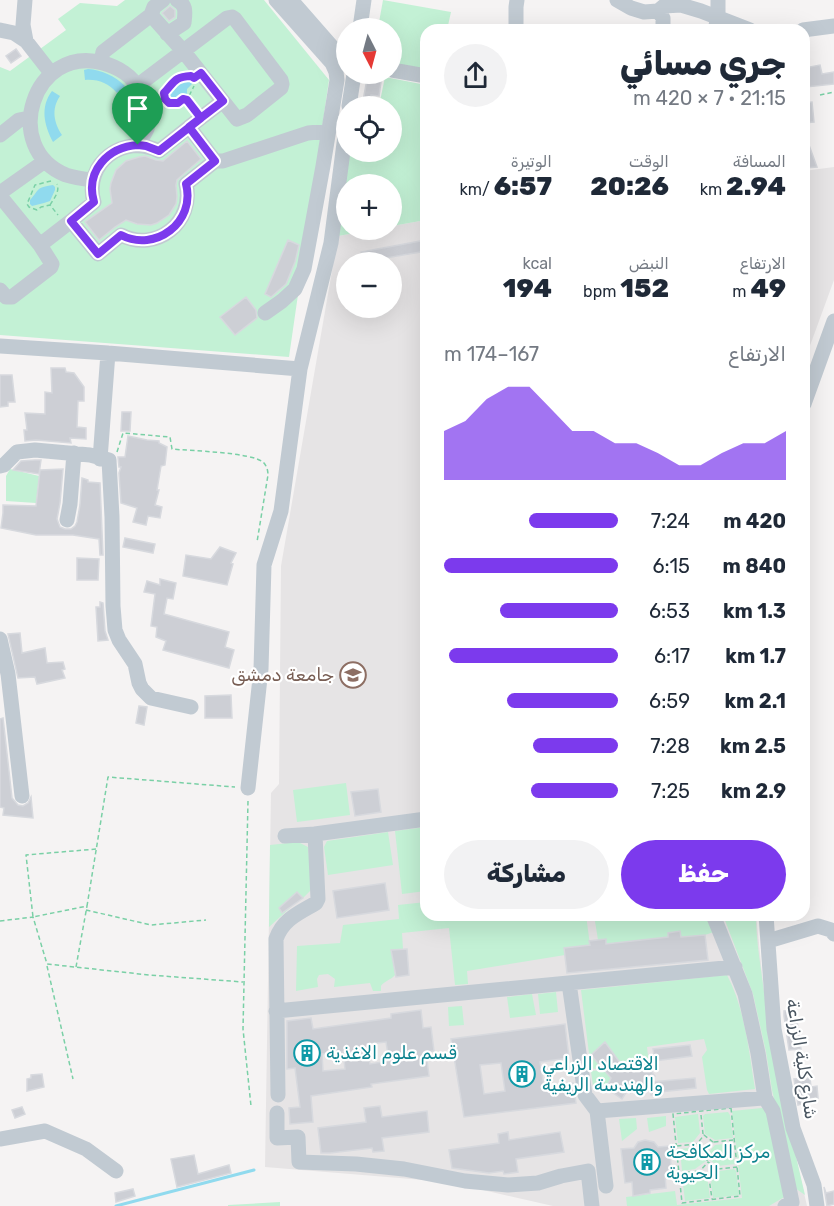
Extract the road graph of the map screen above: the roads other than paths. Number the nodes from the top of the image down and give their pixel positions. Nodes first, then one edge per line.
1 (25, 0) edge
2 (163, 0) edge
3 (177, 0) edge
4 (276, 0) edge
5 (291, 0) edge
6 (364, 0) edge
7 (518, 0) edge
8 (617, 0) edge
9 (718, 0) edge
10 (673, 2) edge
11 (658, 10) junction
12 (151, 15) junction
13 (361, 18) edge
14 (516, 24) edge
15 (663, 24) edge
16 (716, 24) edge
17 (834, 26) edge
18 (810, 29) edge
19 (0, 30) edge
20 (166, 34) junction
21 (26, 41) junction
22 (336, 51) edge
23 (184, 52) junction
24 (101, 62) junction
25 (402, 72) edge
26 (51, 73) junction
27 (420, 75) edge
28 (137, 86) junction
29 (223, 101) junction
30 (29, 118) junction
31 (195, 123) junction
32 (329, 130) junction
33 (0, 135) edge
34 (138, 145) junction
35 (45, 160) junction
36 (215, 161) junction
37 (342, 162) edge
38 (93, 180) junction
39 (0, 195) edge
40 (69, 223) junction
41 (40, 245) junction
42 (0, 290) edge
43 (266, 313) dead end
44 (834, 321) edge
45 (0, 346) edge
46 (108, 353) junction
47 (300, 369) junction
48 (810, 388) edge
49 (74, 453) junction
50 (104, 462) junction
51 (0, 466) edge
52 (67, 520) dead end
53 (0, 639) edge
54 (191, 706) dead end
55 (6, 714) edge
56 (248, 788) road end
57 (22, 796) dead end
58 (420, 820) edge
59 (315, 834) junction
60 (285, 836) dead end
61 (716, 921) edge
62 (766, 921) edge
63 (834, 934) edge
64 (768, 941) junction
65 (735, 967) junction
66 (569, 983) junction
67 (276, 1011) junction
68 (278, 1095) dead end
69 (765, 1098) junction
70 (597, 1111) junction
71 (277, 1113) dead end
72 (0, 1139) edge
73 (116, 1171) dead end
74 (606, 1186) dead end
75 (592, 1206) edge
76 (785, 1206) edge
77 (817, 1206) edge

1 - 21 street
2 - 12 street
3 - 20 street
4 - 32 street
5 - 22 street
6 - 13 street
7 - 14 street
8 - 11 street
9 - 16 street
10 - 11 street
10 - 16 street
11 - 15 street
12 - 20 street
12 - 24 street
17 - 18 street
19 - 21 street
20 - 23 street
21 - 26 street
23 - 28 street
23 - 29 street
23 - 29 street
24 - 26 street
24 - 28 street
25 - 27 street
26 - 30 street
28 - 34 street
29 - 31 street
30 - 33 street
30 - 35 street
31 - 34 street
31 - 36 street
32 - 36 street
32 - 43 street
34 - 38 street
35 - 38 street
35 - 39 street
36 - 40 street
37 - 47 street
38 - 40 street
39 - 41 street
40 - 41 street
41 - 42 street
44 - 48 street
45 - 46 street
46 - 47 street
46 - 50 street
47 - 56 street
49 - 50 street
49 - 51 street
49 - 52 street
50 - 54 street
53 - 55 street
55 - 57 street
58 - 59 street
59 - 60 street
59 - 67 street
61 - 65 street
62 - 64 street, شارع كلية الزراعة
63 - 64 street
64 - 77 street, شارع كلية الزراعة
65 - 66 street
65 - 69 street
66 - 67 street
66 - 70 street
67 - 68 street
69 - 70 street
69 - 76 street
70 - 74 street
71 - 75 street
72 - 73 street

